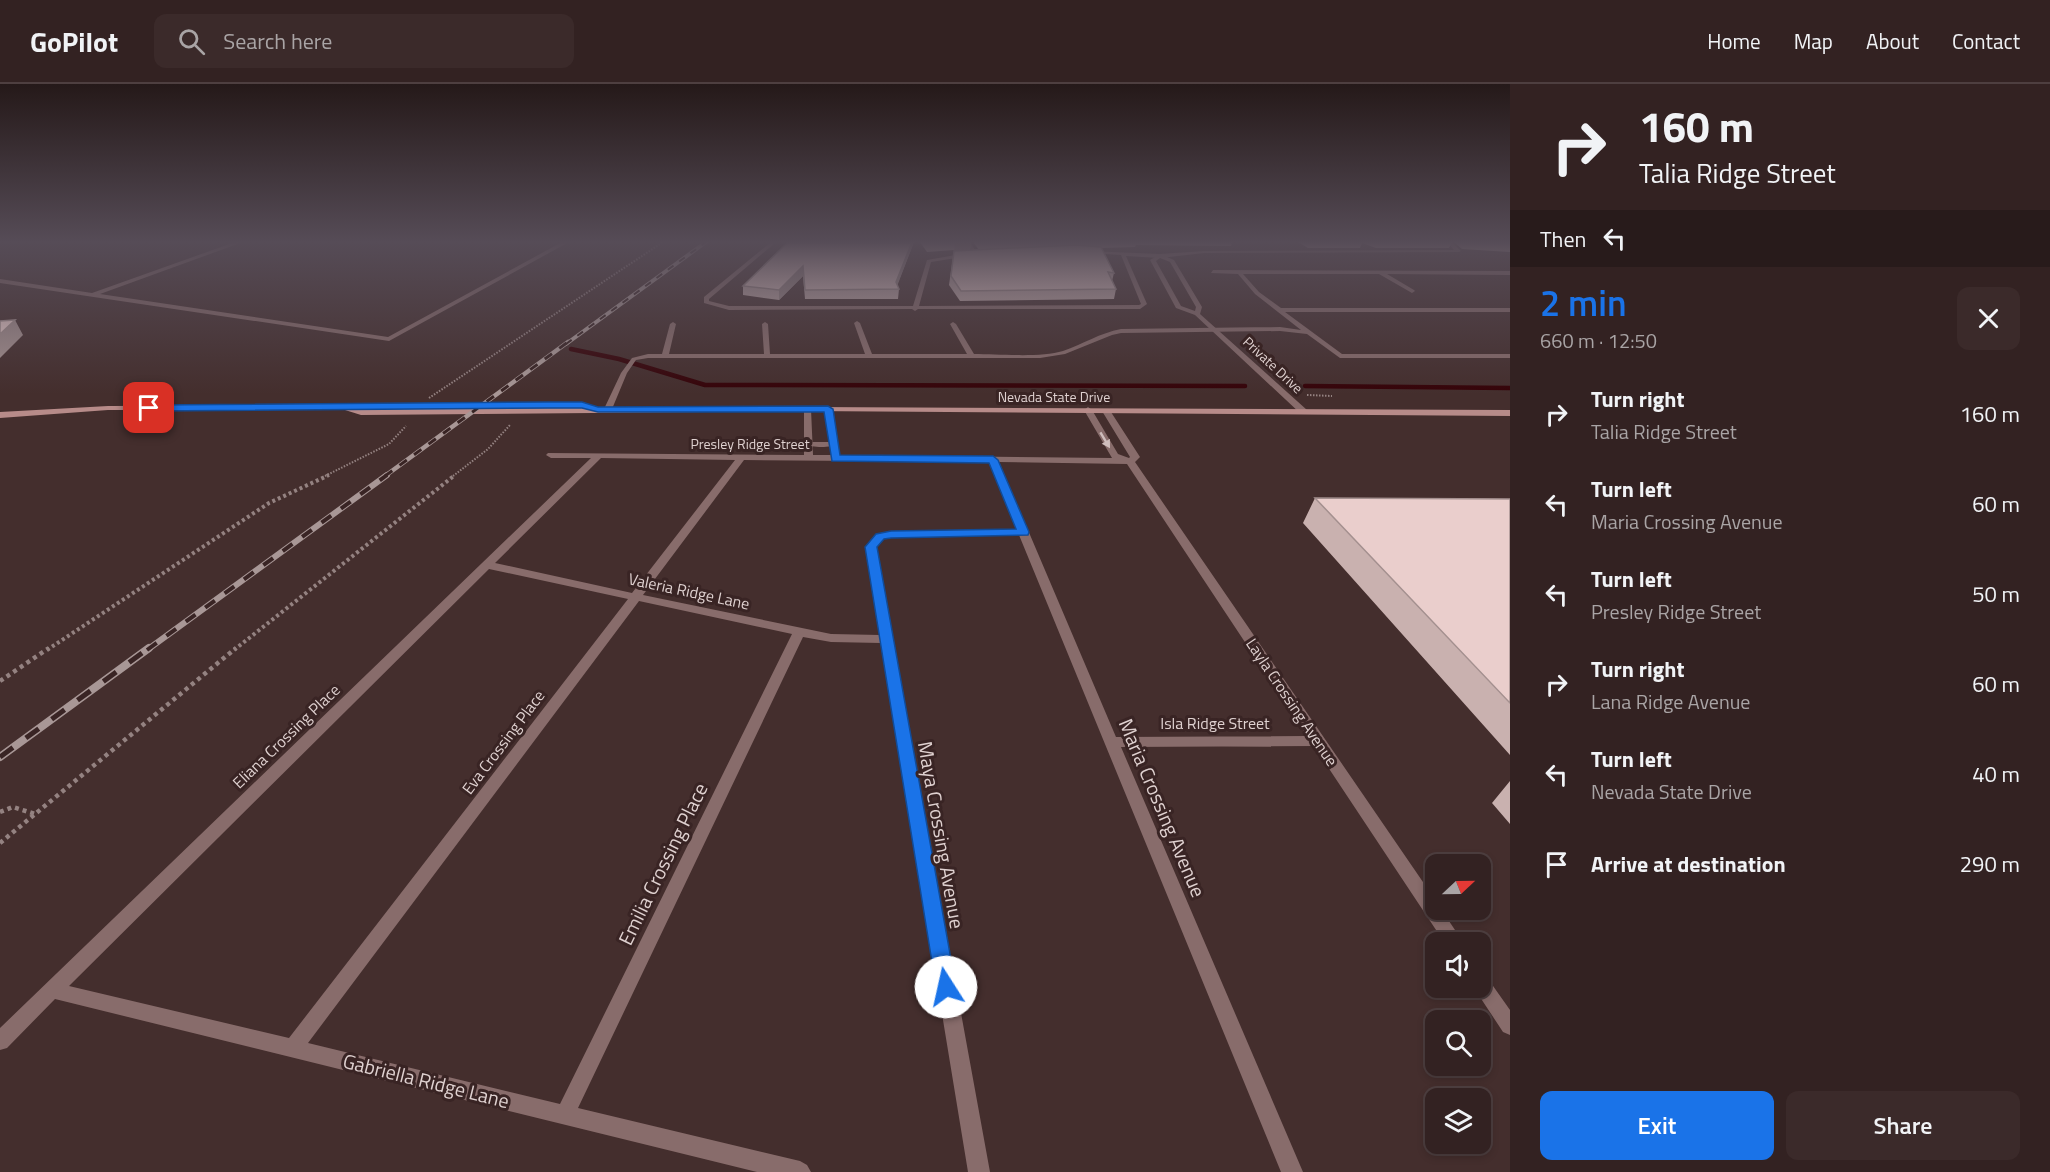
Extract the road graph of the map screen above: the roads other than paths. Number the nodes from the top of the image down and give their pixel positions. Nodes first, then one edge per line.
1 (78, 293) edge
2 (99, 293) edge
3 (473, 293) edge
4 (712, 293) edge
5 (920, 293) edge
6 (1139, 293) edge
7 (1168, 293) edge
8 (1190, 293) edge
9 (1257, 293) edge
10 (93, 295) junction
11 (915, 309) junction
12 (1278, 310) junction
13 (1510, 310) edge
14 (1197, 314) junction
15 (857, 323) dead end
16 (673, 324) dead end
17 (765, 324) dead end
18 (953, 324) dead end
19 (1268, 328) junction
20 (1213, 329) junction
21 (1307, 332) junction
22 (1276, 335) junction
23 (1221, 336) junction
24 (1094, 339) junction
25 (665, 356) junction
26 (767, 356) junction
27 (868, 356) junction
28 (1510, 356) edge
29 (972, 357) junction
30 (603, 409) junction
31 (807, 409) junction
32 (828, 409) junction
33 (1088, 411) junction
34 (1106, 411) junction
35 (1304, 412) junction
36 (1510, 413) edge
37 (0, 415) edge
38 (809, 444) junction
39 (834, 444) junction
40 (551, 455) dead end
41 (597, 456) junction
42 (741, 458) junction
43 (810, 458) junction
44 (836, 458) junction
45 (993, 460) junction
46 (1130, 462) junction
47 (1023, 532) junction
48 (486, 565) junction
49 (636, 596) junction
50 (800, 632) junction
51 (885, 639) junction
52 (1318, 741) junction
53 (1111, 742) junction
54 (1447, 932) edge
55 (52, 990) junction
56 (1491, 998) edge
57 (1510, 1026) edge
58 (0, 1041) edge
59 (293, 1048) junction
60 (565, 1114) junction
61 (800, 1172) edge
62 (979, 1172) edge
63 (1292, 1172) edge

1 - 10 street
2 - 10 street
3 - 10 street
4 - 11 lane
5 - 11 lane
6 - 11 lane
7 - 14 street, Private Drive
8 - 14 street, Private Drive
9 - 12 lane
12 - 13 lane
12 - 21 lane
14 - 20 street, Private Drive
15 - 27 lane
16 - 25 lane
17 - 26 lane
18 - 29 lane
19 - 20 lane
19 - 21 lane
19 - 22 lane
20 - 23 street, Private Drive
20 - 24 lane
21 - 22 lane
21 - 28 lane
22 - 23 lane
23 - 24 lane
23 - 35 street, Private Drive
24 - 29 lane
25 - 26 lane
25 - 30 lane
26 - 27 lane
27 - 29 lane
30 - 31 street, Nevada State Drive
30 - 37 street, Nevada State Drive
31 - 32 street, Nevada State Drive
31 - 38 street
32 - 33 street, Nevada State Drive
32 - 39 street
33 - 34 street, Nevada State Drive
33 -> 46 street, Layla Crossing Avenue
34 - 35 street, Nevada State Drive
34 - 46 street, Layla Crossing Avenue
35 - 36 street, Nevada State Drive
38 - 39 lane
38 - 43 street
39 - 44 street
40 - 41 street, Presley Ridge Street
41 - 42 street, Presley Ridge Street
41 - 48 street, Eliana Crossing Place
42 - 43 street, Presley Ridge Street
42 - 49 street, Eva Crossing Place
43 - 44 street, Presley Ridge Street
44 - 45 street, Presley Ridge Street
45 - 46 street, Presley Ridge Street
45 - 47 street, Maria Crossing Avenue
46 - 52 street, Layla Crossing Avenue
47 - 51 street, Maya Crossing Avenue
47 - 53 street, Maria Crossing Avenue
48 - 49 street, Valeria Ridge Lane
48 - 55 street, Eliana Crossing Place
49 - 50 street, Valeria Ridge Lane
49 - 59 street, Eva Crossing Place
50 - 51 street, Valeria Ridge Lane
50 - 60 street, Emilia Crossing Place
51 - 62 street, Maya Crossing Avenue
52 - 53 street, Isla Ridge Street
52 - 54 street, Layla Crossing Avenue
53 - 63 street, Maria Crossing Avenue
55 - 58 street, Eliana Crossing Place
55 - 59 street, Gabriella Ridge Lane
56 - 57 street
59 - 60 street, Gabriella Ridge Lane
60 - 61 street, Gabriella Ridge Lane

